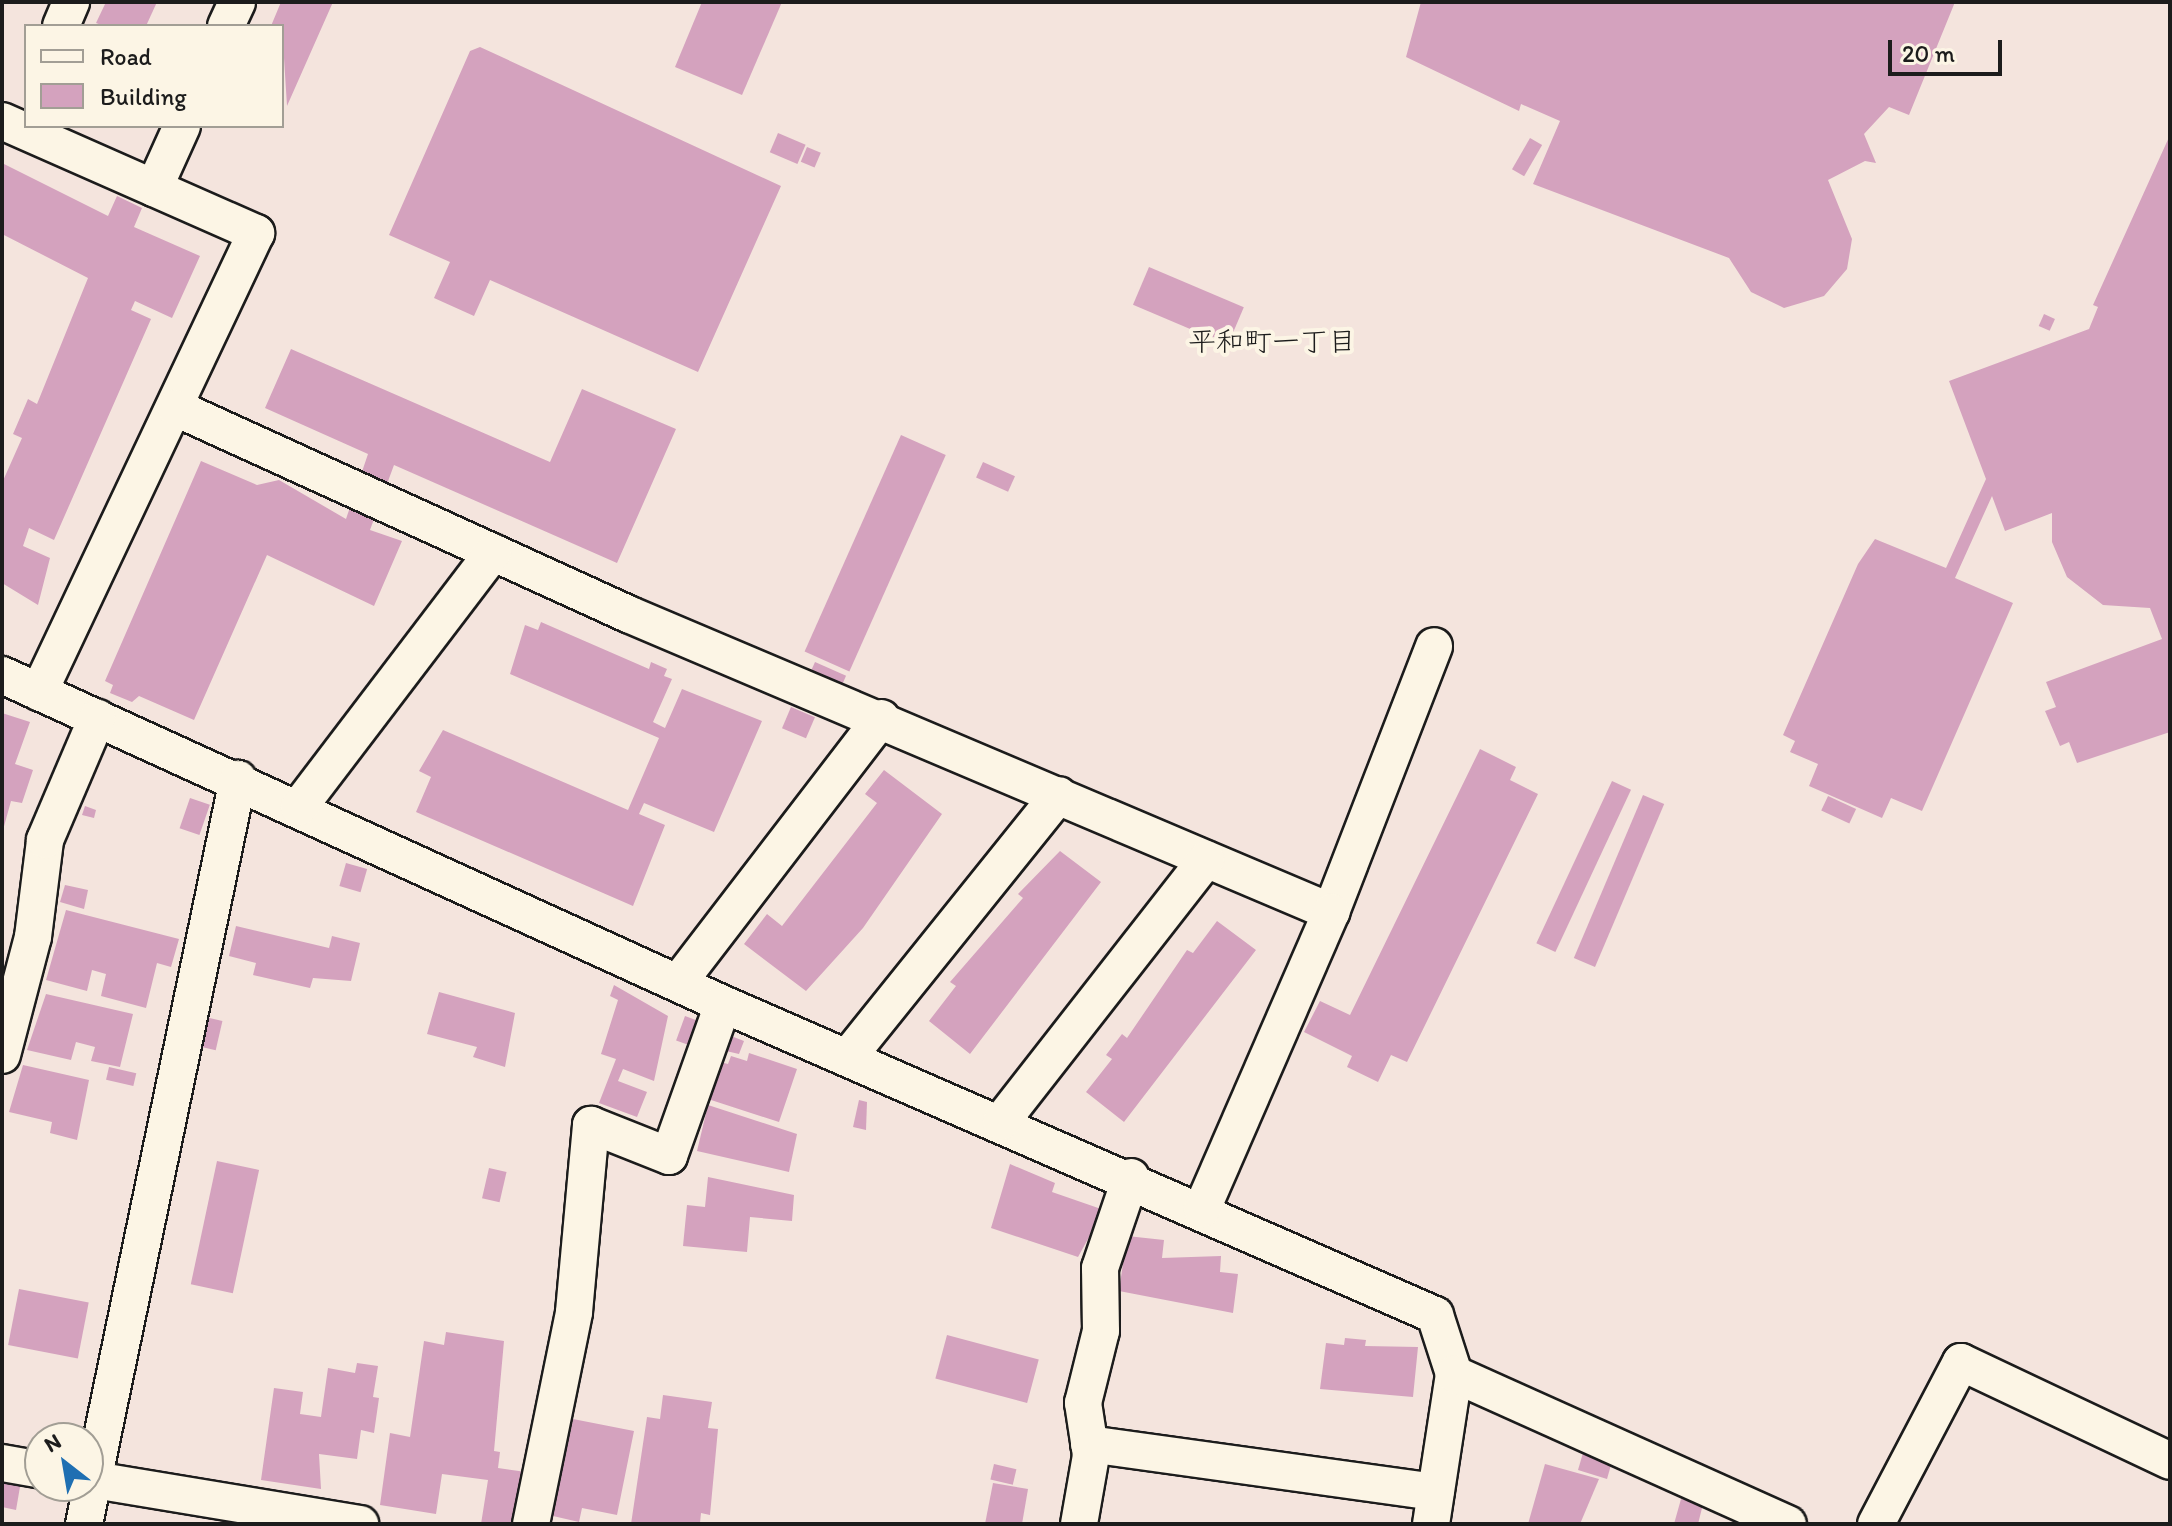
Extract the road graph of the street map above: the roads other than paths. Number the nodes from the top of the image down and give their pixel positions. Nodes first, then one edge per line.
1 (71, 2) edge
2 (237, 2) edge
3 (62, 24) edge
4 (227, 24) edge
5 (35, 128) edge
6 (181, 128) edge
7 (154, 188) junction
8 (176, 408) junction
9 (493, 552) junction
10 (1434, 646) dead end
11 (2, 675) edge
12 (39, 692) junction
13 (97, 718) junction
14 (881, 718) junction
15 (238, 779) junction
16 (1059, 795) junction
17 (299, 807) junction
18 (1206, 860) junction
19 (1331, 912) junction
20 (18, 933) edge
21 (678, 983) junction
22 (723, 1004) junction
23 (2, 1055) edge
24 (848, 1057) junction
25 (1001, 1122) junction
26 (1131, 1177) junction
27 (1202, 1209) junction
28 (1454, 1374) junction
29 (101, 1422) edge
30 (1089, 1444) junction
31 (2170, 1461) edge
32 (2, 1463) edge
33 (24, 1467) edge
34 (104, 1482) edge
35 (86, 1502) edge
36 (1434, 1508) edge
37 (352, 1523) edge
38 (84, 1524) edge
39 (531, 1524) edge
40 (1079, 1524) edge
41 (1788, 1524) edge
42 (1876, 1524) edge

1 - 3 street
2 - 4 street
5 - 7 street
6 - 7 street
7 - 8 street
8 - 9 street
8 - 12 street
9 - 14 street
9 - 17 street
10 - 19 street
11 - 12 street
12 - 13 street
13 - 15 street
13 - 20 street
14 - 16 street
14 - 21 street
15 - 17 street
15 - 29 street
16 - 18 street
16 - 24 street
17 - 21 street
18 - 19 street
18 - 25 street
19 - 27 street
20 - 23 street
21 - 22 street
22 - 24 street
22 - 39 street
24 - 25 street
25 - 26 street
26 - 27 street
26 - 30 street
27 - 28 street
28 - 36 street
28 - 41 street
30 - 36 street
30 - 40 street
31 - 42 street
32 - 33 street
34 - 37 street
35 - 38 street

